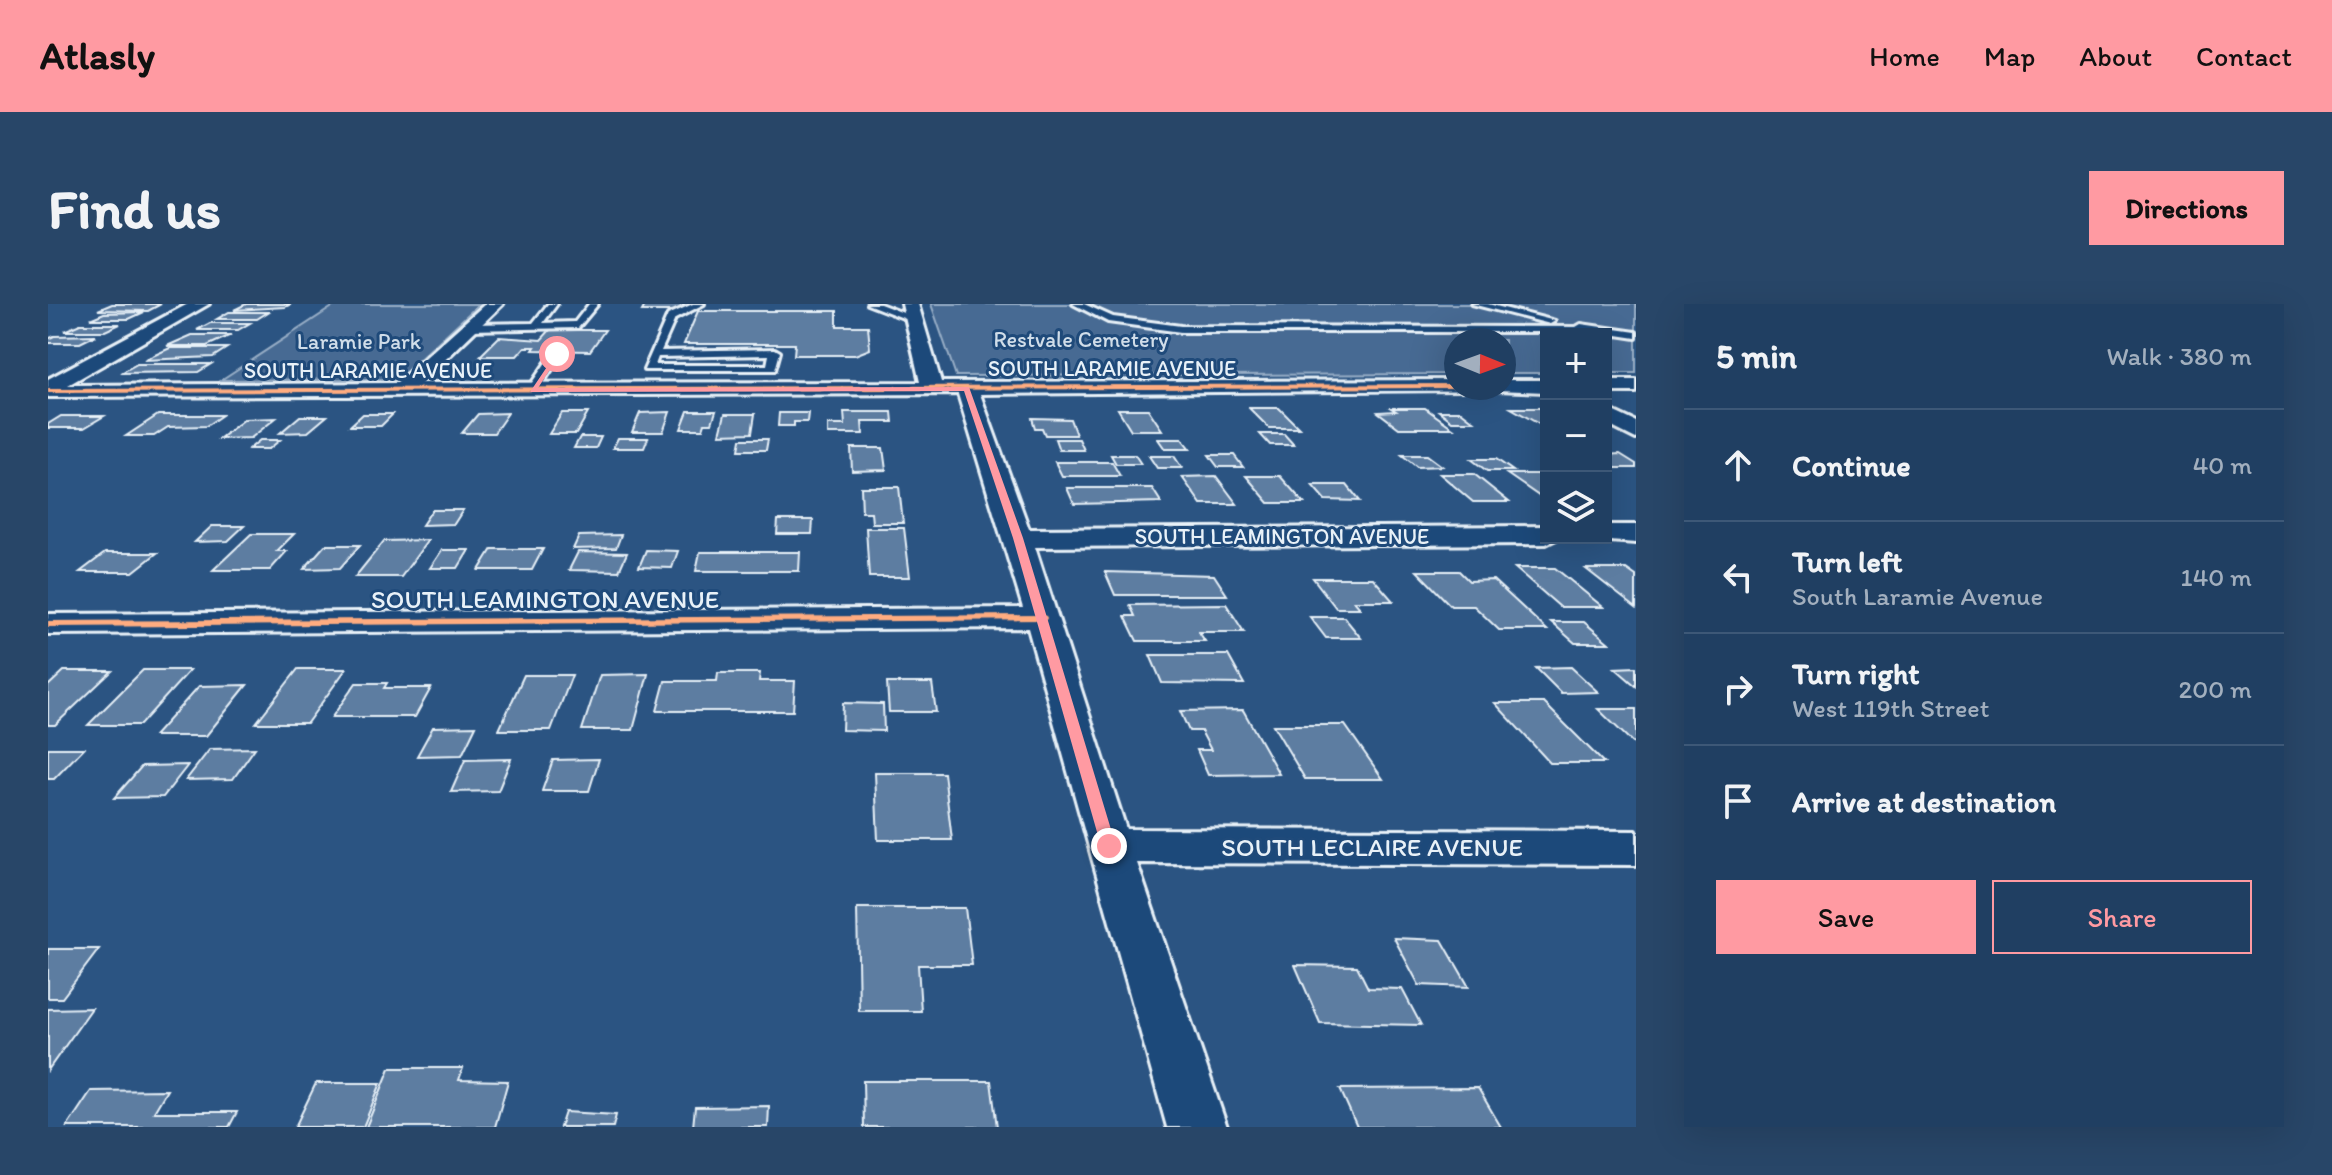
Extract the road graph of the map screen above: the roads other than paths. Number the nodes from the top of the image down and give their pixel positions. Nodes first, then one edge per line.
1 (201, 304) edge
2 (495, 304) edge
3 (553, 304) edge
4 (594, 304) edge
5 (700, 304) edge
6 (871, 304) edge
7 (1077, 304) edge
8 (1476, 304) edge
9 (912, 311) edge
10 (878, 320) dead end
11 (470, 327) junction
12 (535, 327) junction
13 (1585, 328) edge
14 (1540, 330) edge
15 (1612, 332) edge
16 (1636, 335) edge
17 (557, 354) dead end
18 (654, 354) junction
19 (677, 368) junction
20 (1444, 386) edge
21 (1516, 386) edge
22 (1540, 386) edge
23 (1612, 386) edge
24 (1636, 386) edge
25 (949, 388) junction
26 (48, 389) edge
27 (667, 389) junction
28 (402, 390) junction
29 (533, 390) junction
30 (1612, 418) edge
31 (1636, 432) edge
32 (1612, 534) edge
33 (1636, 534) edge
34 (1540, 535) edge
35 (1018, 538) junction
36 (1042, 618) junction
37 (48, 624) edge
38 (1109, 846) junction
39 (1636, 848) edge
40 (1197, 1127) edge

1 - 26 street
2 - 11 street
3 - 12 lane
4 - 12 lane
5 - 18 lane
6 - 9 lane
7 - 14 lane
8 - 13 lane
9 - 10 lane
9 - 25 street
11 - 12 lane
11 - 28 street
15 - 16 lane
17 - 29 lane
18 - 19 lane
18 - 19 lane
19 - 27 lane
20 - 25 street, SOUTH LARAMIE AVENUE
21 - 22 street
23 - 24 street
25 - 27 street, SOUTH LARAMIE AVENUE
25 - 35 street
26 - 28 street, SOUTH LARAMIE AVENUE
27 - 29 street, SOUTH LARAMIE AVENUE
28 - 29 street, SOUTH LARAMIE AVENUE
30 - 31 street
32 - 33 street
34 - 35 street, SOUTH LEAMINGTON AVENUE
35 - 36 street
36 - 37 street, SOUTH LEAMINGTON AVENUE
36 - 38 street
38 - 39 street, SOUTH LECLAIRE AVENUE
38 - 40 street

